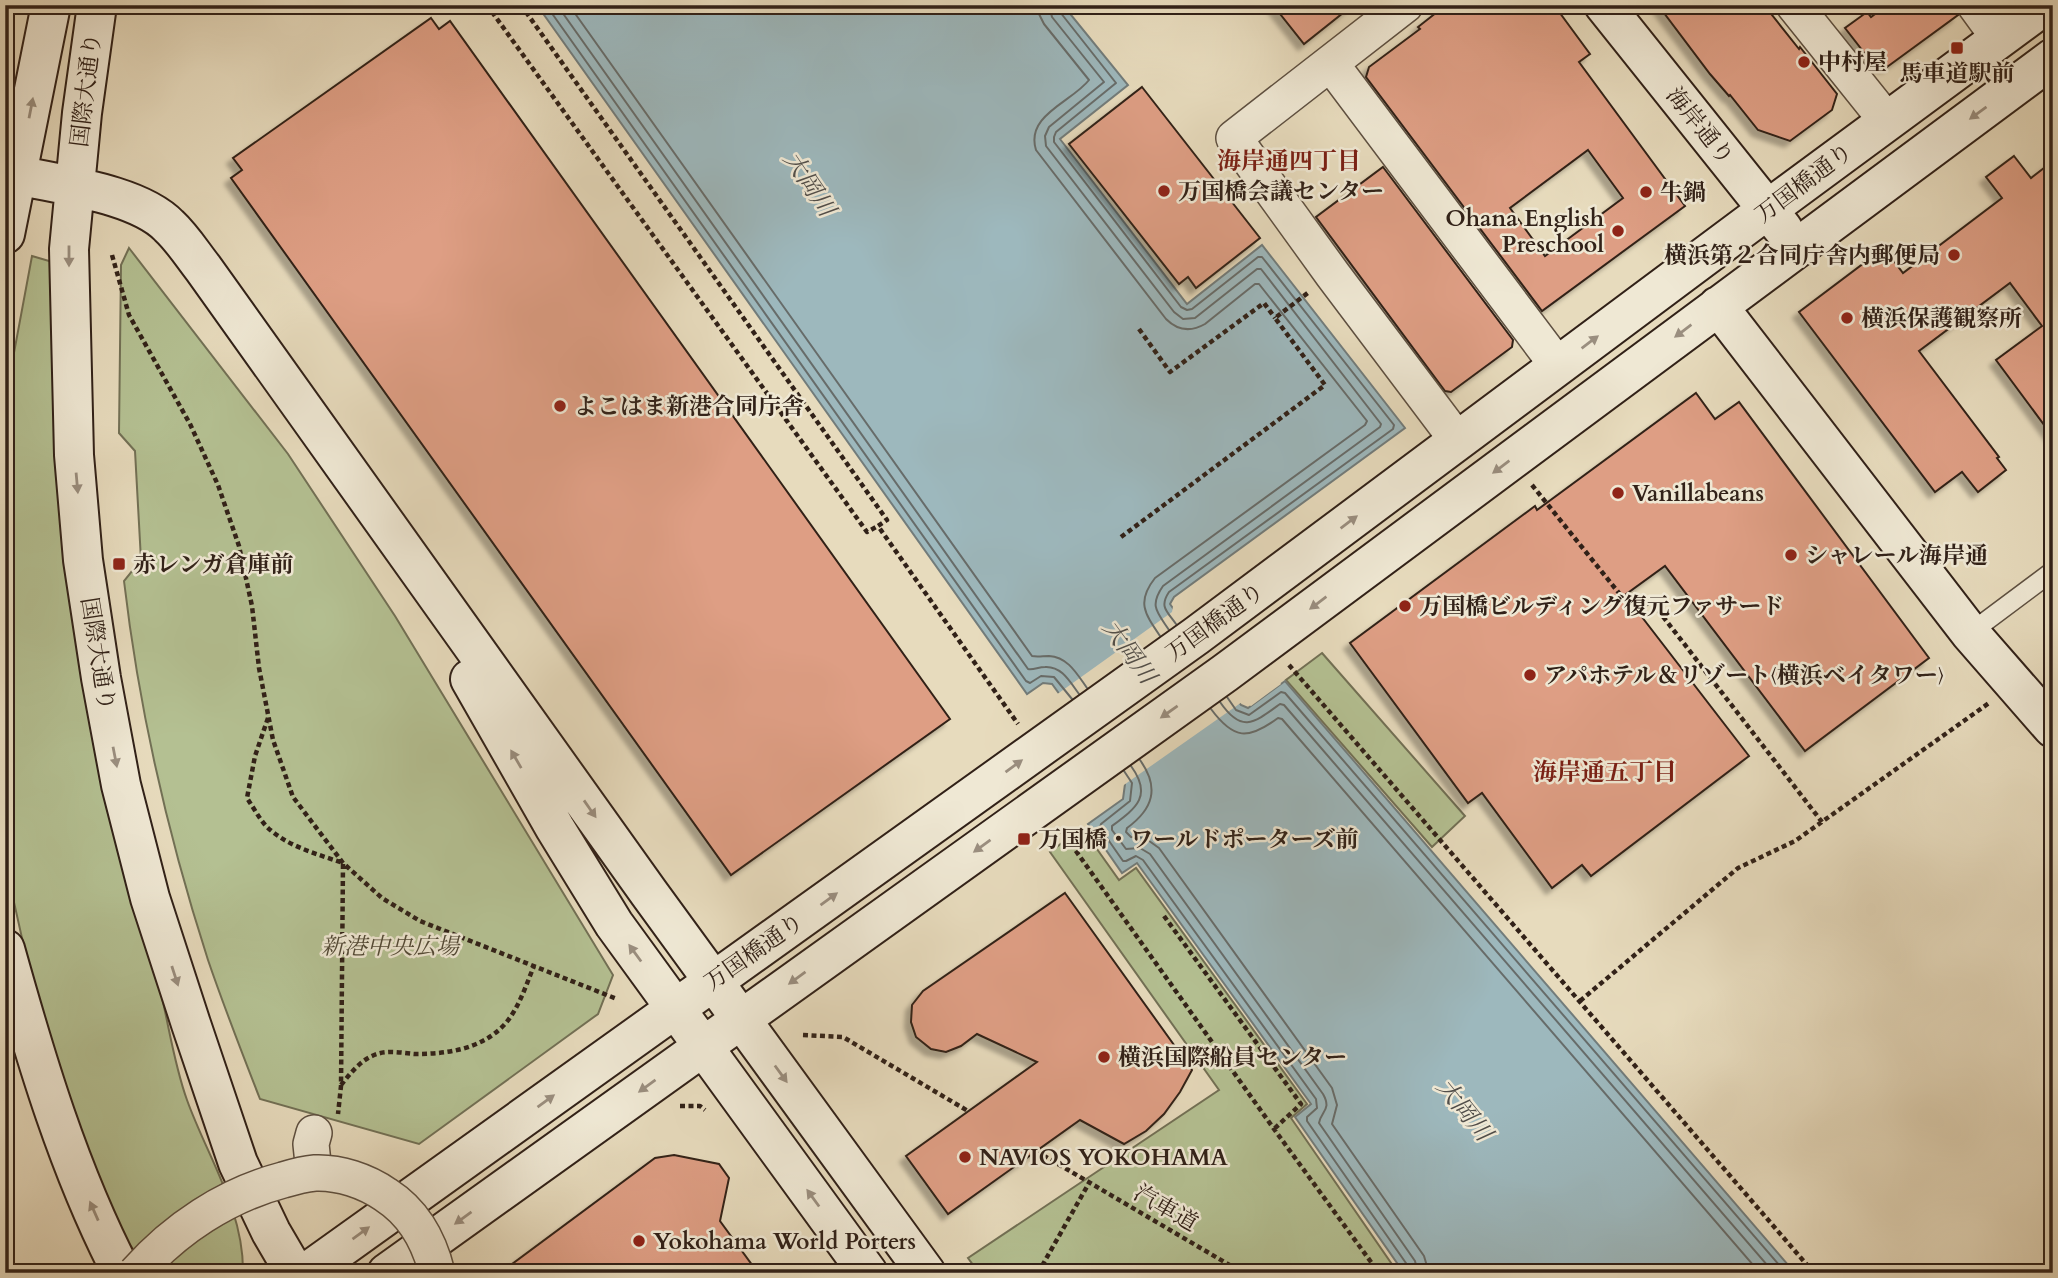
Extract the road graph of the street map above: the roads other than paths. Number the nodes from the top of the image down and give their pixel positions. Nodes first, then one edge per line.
1 (51, 5) edge
2 (97, 5) edge
3 (1405, 5) edge
4 (1604, 5) edge
5 (1794, 5) edge
6 (1975, 5) edge
7 (2045, 5) edge
8 (2000, 38) junction
9 (2053, 58) edge
10 (1331, 64) junction
11 (1887, 121) junction
12 (18, 176) junction
13 (75, 188) junction
14 (1768, 210) junction
15 (5, 234) edge
16 (1797, 247) junction
17 (1718, 306) junction
18 (1558, 366) junction
19 (1458, 441) junction
20 (366, 494) junction
21 (2053, 572) edge
22 (1970, 633) junction
23 (2053, 728) edge
24 (5, 949) edge
25 (714, 981) junction
26 (675, 1008) junction
27 (741, 1018) junction
28 (703, 1046) junction
29 (325, 1128) road end
30 (314, 1173) junction
31 (122, 1273) edge
32 (136, 1273) edge
33 (295, 1273) edge
34 (306, 1273) edge
35 (387, 1273) edge
36 (437, 1273) edge
37 (868, 1273) edge
38 (926, 1273) edge

12 -> 1 street
2 - 13 street, 国際大通り
3 - 10 street
4 - 14 street, 海岸通り
5 - 11 street
6 - 8 street
7 - 8 street, 万国橋通り
8 - 11 street, 万国橋通り
9 -> 16 street, 万国橋通り
10 - 18 street
10 - 19 street
11 - 14 street, 万国橋通り
12 - 13 street
12 - 15 street
13 - 20 street
13 -> 33 street, 国際大通り
14 - 16 street, 海岸通り
18 -> 14 street, 万国橋通り
16 - 17 street, 万国橋通り
17 - 22 street
17 -> 27 street, 万国橋通り
18 - 19 street, 万国橋通り
25 -> 19 street, 万国橋通り
20 -> 25 street
26 -> 20 street
21 - 22 lane
22 - 23 street
31 -> 24 street
25 - 26 street, 万国橋通り
25 - 27 street
26 - 28 street
34 -> 26 street, 万国橋通り
27 - 28 street, 万国橋通り
27 -> 38 street
28 -> 35 street
37 -> 28 street
29 - 30 street
30 - 32 street, bridge
30 - 36 street, bridge

